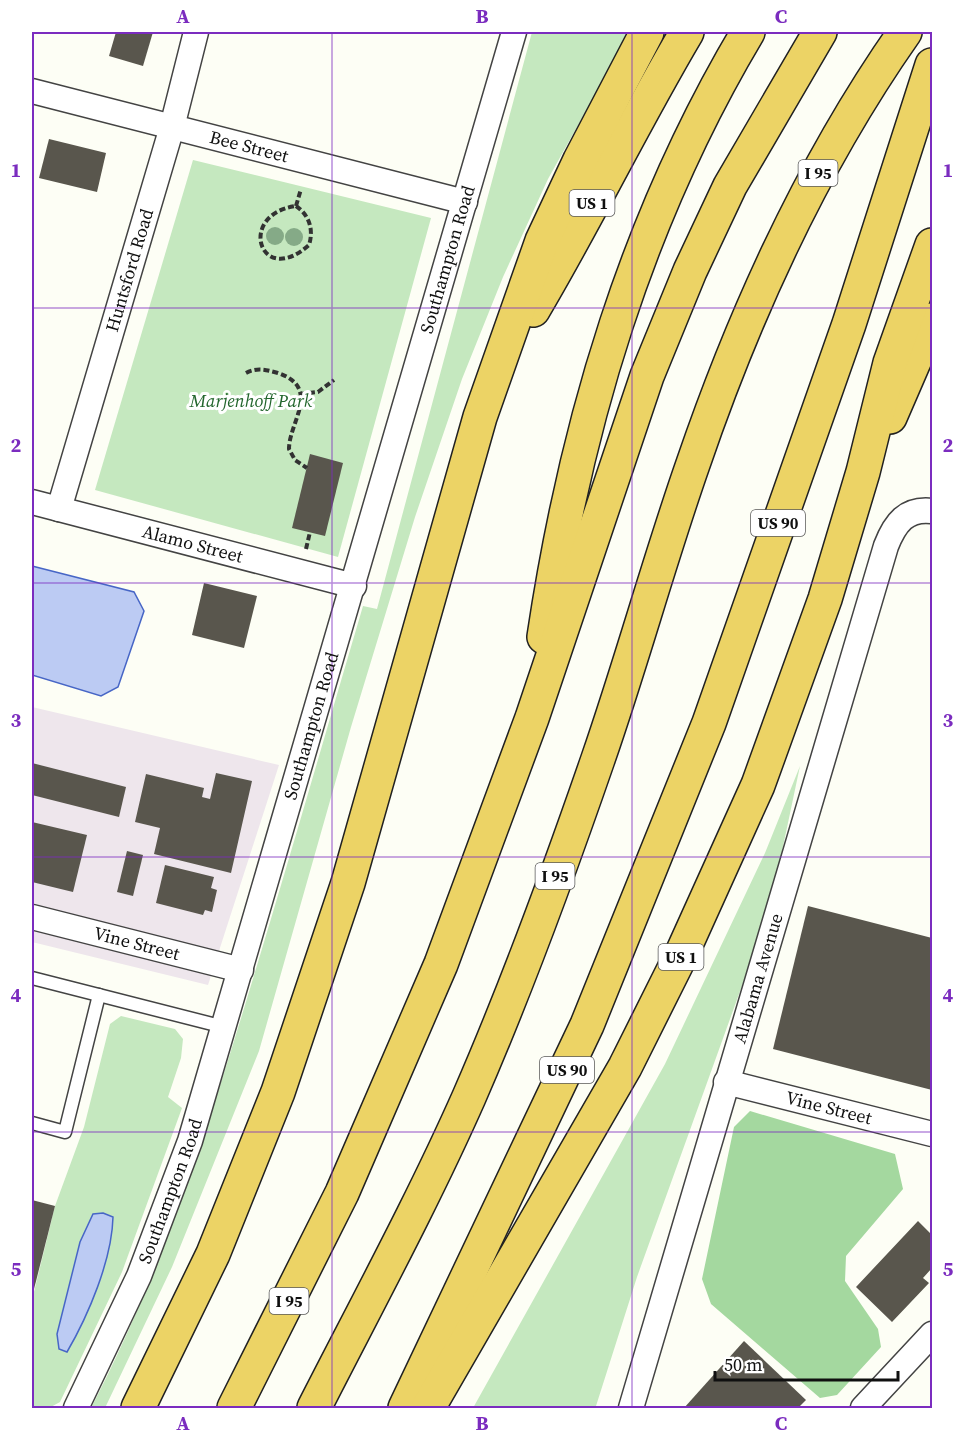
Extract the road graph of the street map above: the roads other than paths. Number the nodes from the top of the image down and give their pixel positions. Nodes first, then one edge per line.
1 (196, 32) edge
2 (514, 32) edge
3 (647, 32) edge
4 (687, 32) edge
5 (748, 32) edge
6 (820, 32) edge
7 (905, 32) edge
8 (933, 65) edge
9 (32, 92) edge
10 (172, 128) junction
11 (465, 202) junction
12 (933, 245) edge
13 (933, 320) edge
14 (495, 374) junction
15 (863, 472) junction
16 (32, 502) edge
17 (59, 509) junction
18 (933, 511) edge
19 (354, 586) junction
20 (532, 718) junction
21 (32, 917) edge
22 (241, 970) junction
23 (32, 978) edge
24 (99, 995) junction
25 (224, 1027) junction
26 (726, 1082) junction
27 (32, 1123) edge
28 (933, 1134) edge
29 (933, 1334) edge
30 (76, 1408) edge
31 (138, 1408) edge
32 (234, 1408) edge
33 (314, 1408) edge
34 (405, 1408) edge
35 (428, 1408) edge
36 (631, 1408) edge
37 (863, 1408) edge

1 - 10 street, Huntsford Road
2 - 11 street, Southampton Road
3 - 14 highway
4 - 14 highway, US 1
5 - 20 highway
6 - 20 highway, I 95
7 - 33 highway, I 95
8 - 34 highway, US 90
9 - 10 street, Bee Street
10 - 11 street, Bee Street
10 - 17 street, Huntsford Road
11 - 19 street, Southampton Road
12 - 15 highway
13 - 15 highway, US 1
14 - 31 highway, US 1
15 - 35 highway, US 1
16 - 17 street, Alamo Street
17 - 19 street, Alamo Street
18 - 26 street, Alabama Avenue
19 - 22 street, Southampton Road
20 - 32 highway, I 95
21 - 22 street, Vine Street
22 - 25 street, Southampton Road
23 - 24 lane
24 - 25 lane
24 - 27 lane
25 - 30 street, Southampton Road
26 - 28 street, Vine Street
26 - 36 street, Alabama Avenue
29 - 37 street

